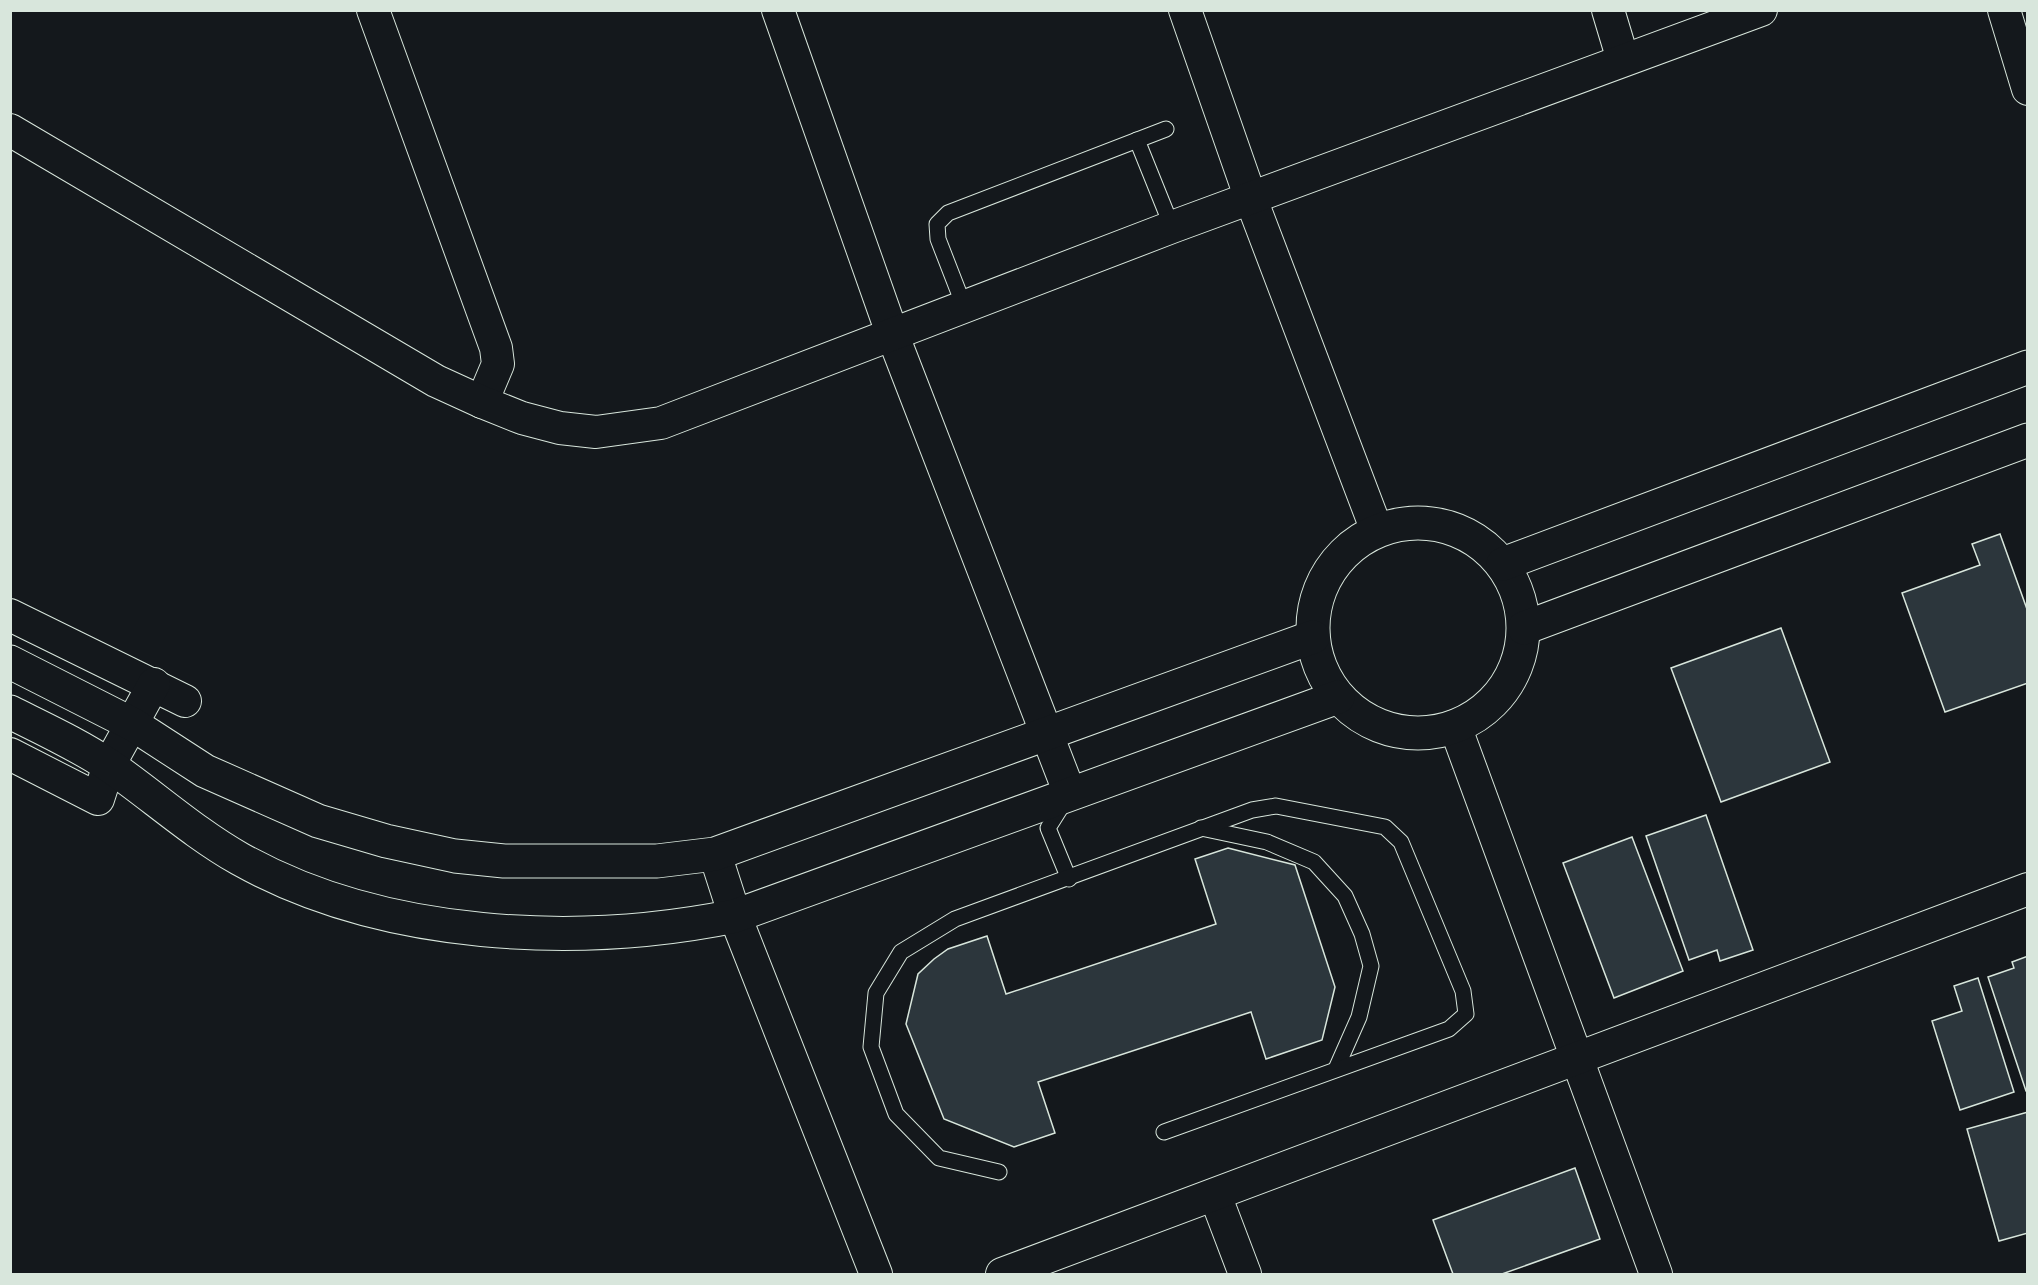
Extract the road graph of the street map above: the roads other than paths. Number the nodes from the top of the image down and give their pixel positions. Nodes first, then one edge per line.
1 (373, 10) edge
2 (778, 10) edge
3 (1185, 10) edge
4 (1608, 10) edge
5 (1761, 10) edge
6 (2004, 10) edge
7 (1623, 60) junction
8 (2028, 89) edge
9 (1166, 129) dead end
10 (10, 130) edge
11 (1137, 140) junction
12 (1251, 199) junction
13 (1173, 227) junction
14 (964, 306) junction
15 (893, 336) junction
16 (2028, 367) edge
17 (482, 402) junction
18 (2028, 440) edge
19 (1377, 531) junction
20 (1503, 564) junction
21 (10, 615) edge
22 (1524, 628) junction
23 (1313, 637) junction
24 (10, 662) edge
25 (154, 684) junction
26 (1338, 697) junction
27 (185, 701) dead end
28 (10, 712) edge
29 (134, 725) junction
30 (1455, 726) junction
31 (1045, 733) junction
32 (10, 754) edge
33 (109, 765) junction
34 (1070, 794) junction
35 (1201, 828) junction
36 (715, 854) junction
37 (1069, 879) junction
38 (2028, 889) edge
39 (735, 916) junction
40 (1577, 1059) junction
41 (1336, 1070) junction
42 (1164, 1132) dead end
43 (999, 1172) dead end
44 (1215, 1195) junction
45 (876, 1275) edge
46 (1002, 1275) edge
47 (1245, 1275) edge
48 (1656, 1275) edge

1 - 17 street
2 - 15 street
3 - 12 street
4 - 7 street
5 - 7 street
6 - 8 street
7 - 12 street
9 - 11 lane
10 - 17 street
11 - 13 lane
11 - 14 lane
12 - 13 street
12 - 19 street
13 - 14 street
14 - 15 street
15 - 17 street
15 - 31 street
16 - 20 main road
18 - 22 main road
19 - 20 main road
19 - 23 main road
20 - 22 main road
21 - 25 street
22 - 30 main road
23 - 26 main road
23 - 31 main road
24 - 29 main road
25 - 27 street
25 - 29 street
26 - 30 main road
26 - 34 main road
28 - 33 main road
29 - 33 street
29 - 36 main road
30 - 40 street
31 - 34 street
31 - 36 main road
32 - 33 street
33 - 39 main road
34 - 37 lane
34 - 39 main road
35 - 37 lane
35 - 41 lane
35 - 41 lane
36 - 39 street
37 - 43 lane
38 - 40 street
39 - 45 street
40 - 44 street
40 - 48 street
41 - 42 lane
44 - 46 street
44 - 47 street

